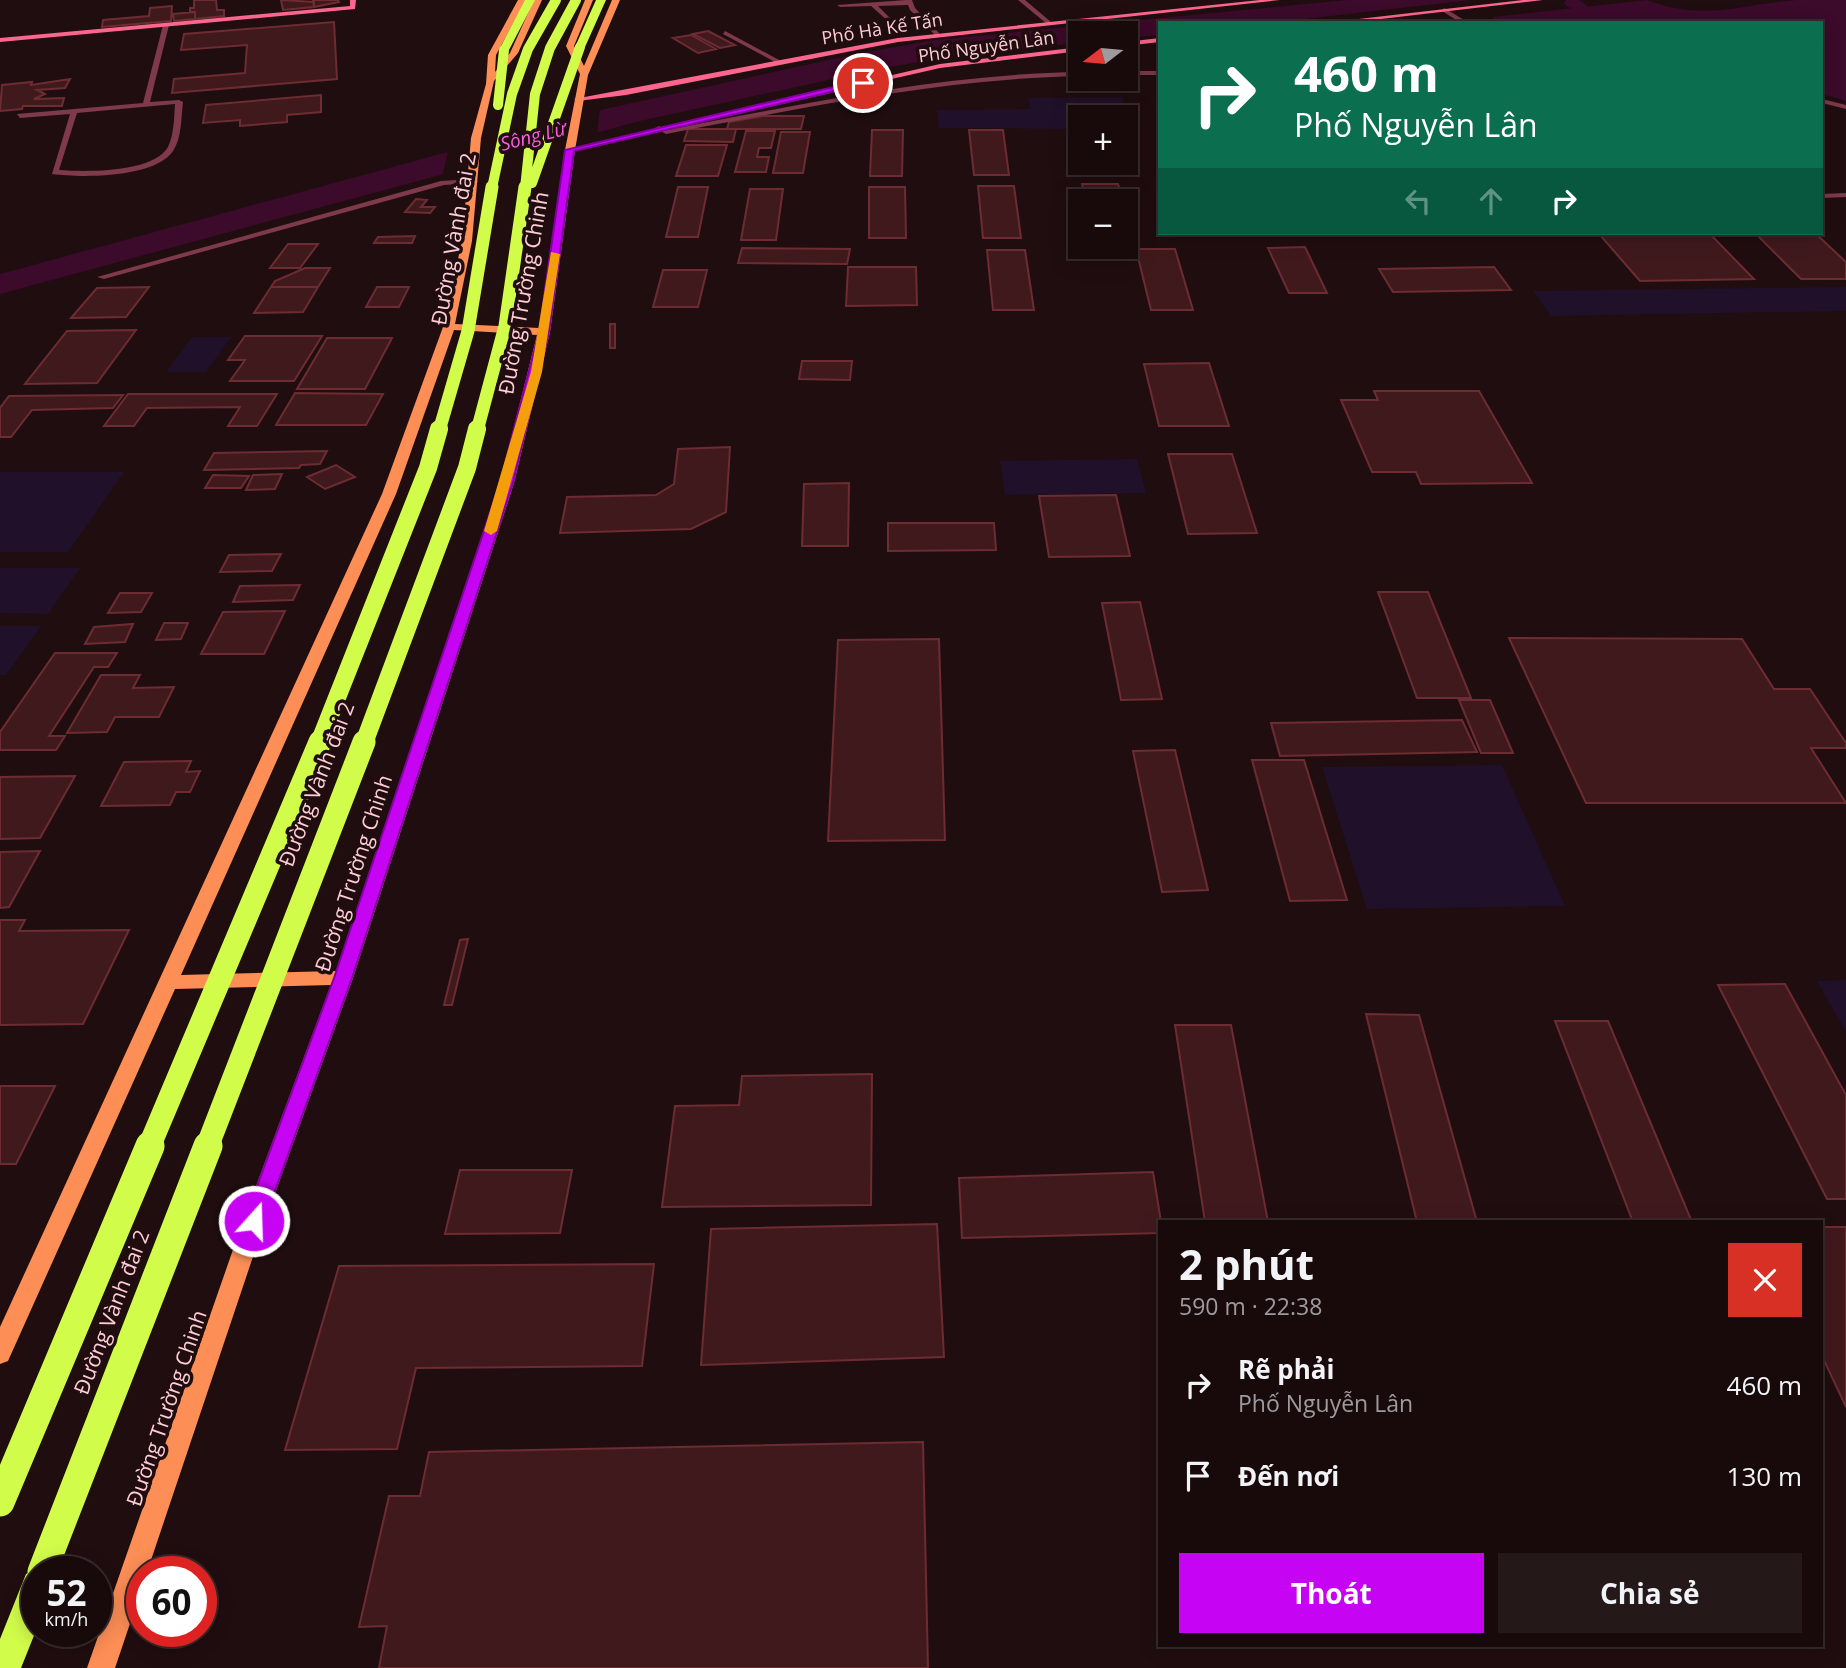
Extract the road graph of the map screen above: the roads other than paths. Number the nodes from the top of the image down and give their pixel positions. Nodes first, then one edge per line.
1 (353, 0) edge
2 (522, 0) edge
3 (556, 0) edge
4 (601, 0) edge
5 (616, 0) edge
6 (1021, 0) edge
7 (1277, 0) edge
8 (1540, 0) edge
9 (535, 1) edge
10 (584, 1) edge
11 (909, 2) edge
12 (873, 4) junction
13 (840, 5) dead end
14 (1444, 10) junction
15 (889, 20) dead end
16 (1345, 21) edge
17 (1463, 21) edge
18 (1049, 23) junction
19 (166, 25) junction
20 (725, 33) dead end
21 (937, 34) junction
22 (0, 40) edge
23 (1158, 40) edge
24 (1138, 43) edge
25 (1068, 50) edge
26 (779, 62) junction
27 (1138, 73) edge
28 (1158, 73) edge
29 (1068, 74) edge
30 (584, 75) junction
31 (490, 84) junction
32 (1823, 101) edge
33 (577, 103) junction
34 (146, 104) junction
35 (1846, 107) edge
36 (74, 112) junction
37 (20, 116) dead end
38 (659, 128) junction
39 (571, 144) junction
40 (474, 174) junction
41 (1846, 195) edge
42 (1823, 196) edge
43 (524, 205) junction
44 (488, 207) junction
45 (101, 277) dead end
46 (449, 327) junction
47 (544, 332) junction
48 (343, 978) junction
49 (166, 982) junction
50 (0, 1353) edge
51 (0, 1502) edge
52 (48, 1556) edge
53 (21, 1626) edge
54 (5, 1668) edge
55 (101, 1668) edge

1 - 19 street
2 - 31 main road
3 - 44 highway, Đường Vành đai 2, bridge
4 - 43 highway, bridge
5 - 30 main road, Đường Trường Chinh
6 - 18 street
7 - 18 street, Phố Hà Kế Tấn
8 - 14 street
9 - 10 main road
9 - 31 main road
9 - 44 highway, bridge
10 - 30 main road
10 - 43 highway, Đường Vành đai 2, bridge
11 - 12 street
11 - 21 street
12 - 13 street
12 - 15 street
14 - 16 street
14 - 17 street
18 - 21 street, Phố Hà Kế Tấn
19 - 22 street
19 - 34 street
20 - 26 street
21 - 26 street, Phố Hà Kế Tấn
23 - 24 street
25 - 38 street, Phố Nguyễn Lân
26 - 33 street, Phố Hà Kế Tấn
27 - 28 street
29 - 38 street
30 - 33 main road, Đường Trường Chinh
31 - 40 main road
32 - 35 street
33 - 39 main road, Đường Trường Chinh
34 - 36 street
34 - 36 street
36 - 37 street
38 - 39 street, Phố Nguyễn Lân
39 - 47 main road, Đường Trường Chinh
40 - 45 street
40 - 46 main road
41 - 42 street
43 - 52 highway, Đường Vành đai 2, bridge
44 - 51 highway, Đường Vành đai 2, bridge
46 - 47 main road
46 - 49 main road
47 - 48 main road, Đường Trường Chinh
48 - 49 main road
48 - 55 main road, Đường Trường Chinh
49 - 50 main road
53 - 54 highway

